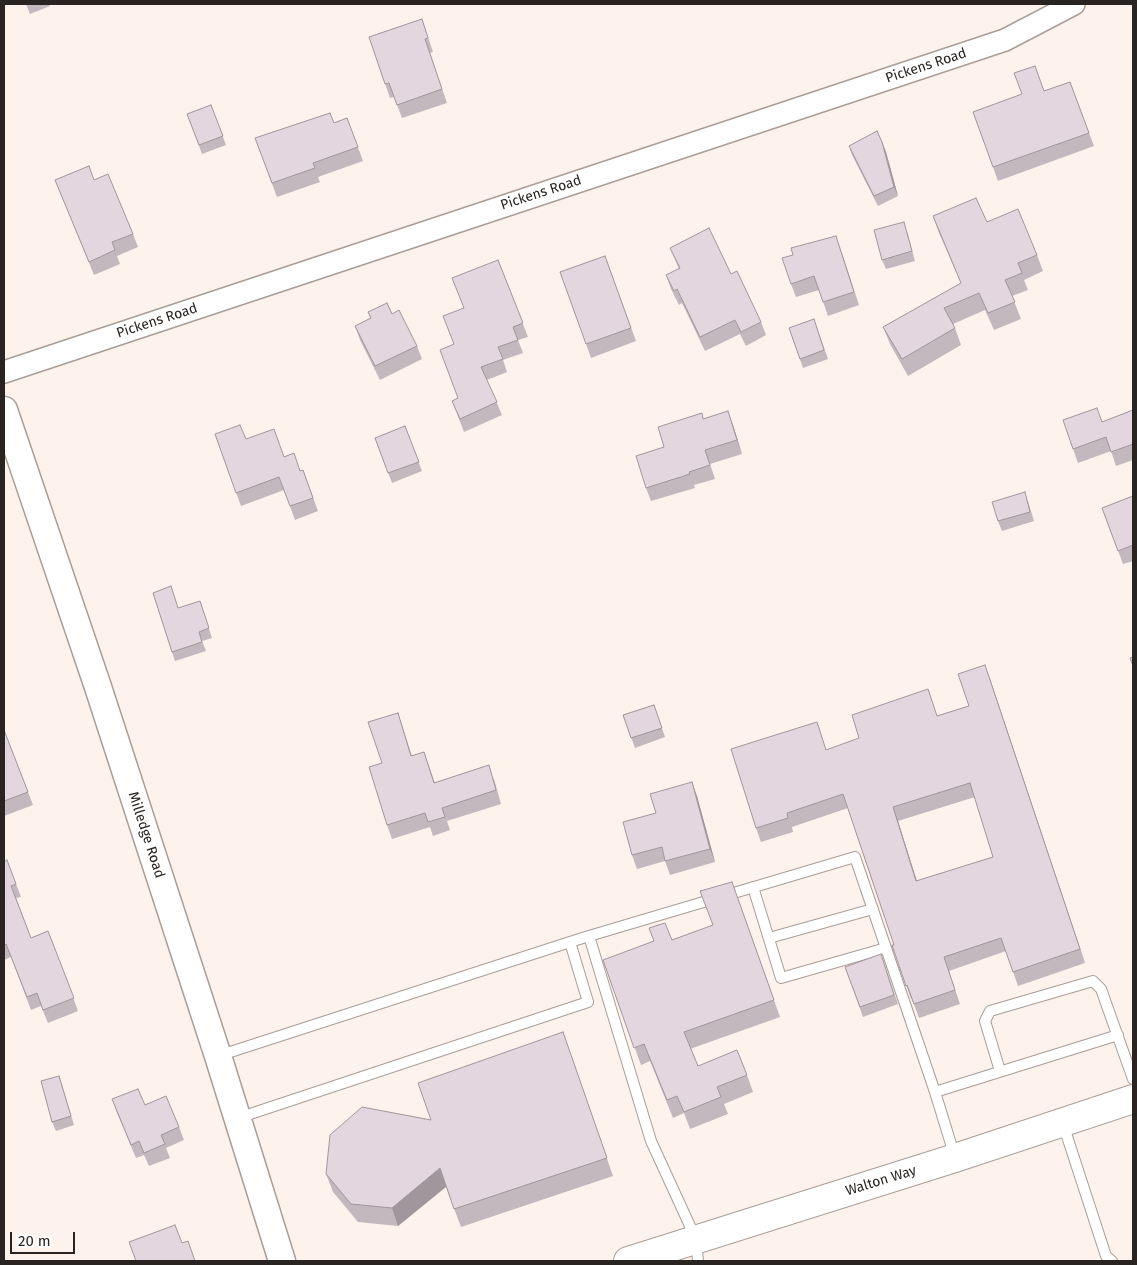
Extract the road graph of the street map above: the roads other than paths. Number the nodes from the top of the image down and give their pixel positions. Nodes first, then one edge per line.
1 (1074, 4) edge
2 (4, 372) edge
3 (4, 410) edge
4 (753, 887) junction
5 (873, 909) junction
6 (589, 936) junction
7 (769, 938) junction
8 (570, 942) junction
9 (886, 948) junction
10 (1118, 1035) junction
11 (218, 1056) junction
12 (1000, 1071) junction
13 (1133, 1079) edge
14 (935, 1092) junction
15 (1133, 1099) edge
16 (237, 1118) junction
17 (1063, 1122) junction
18 (956, 1158) junction
19 (697, 1250) edge
20 (282, 1261) edge
21 (628, 1261) edge
22 (1112, 1261) edge

1 - 2 street, Pickens Road
3 - 11 street, Milledge Road
4 - 5 lane
4 - 6 lane
4 - 7 lane
5 - 7 lane
5 - 9 lane
6 - 8 lane
6 - 19 lane
7 - 9 lane
8 - 11 lane
8 - 16 lane
9 - 14 lane
10 - 12 lane
10 - 12 lane
10 - 13 lane
11 - 16 street, Milledge Road
12 - 14 lane
14 - 18 lane
15 - 17 main road, Walton Way
16 - 20 street, Milledge Road
17 - 18 main road, Walton Way
17 - 22 lane
18 - 19 main road, Walton Way
19 - 21 main road, Walton Way

